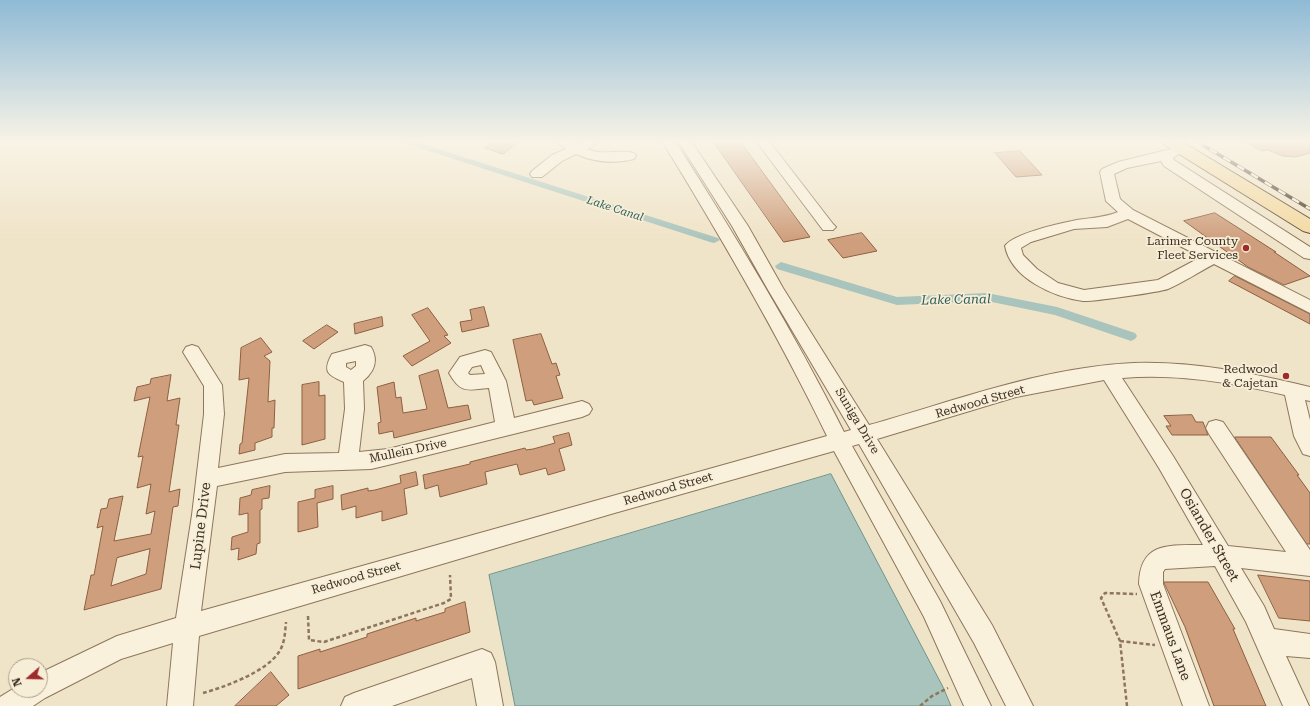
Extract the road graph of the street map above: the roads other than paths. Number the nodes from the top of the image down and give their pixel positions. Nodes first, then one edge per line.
1 (689, 174) edge
2 (706, 174) edge
3 (787, 174) edge
4 (1107, 174) edge
5 (1186, 174) edge
6 (1216, 174) edge
7 (1128, 213) junction
8 (828, 227) dead end
9 (1310, 227) edge
10 (1310, 254) edge
11 (1214, 257) junction
12 (1310, 307) edge
13 (192, 352) dead end
14 (1109, 372) junction
15 (353, 378) dead end
16 (495, 380) dead end
17 (1301, 392) edge
18 (582, 409) dead end
19 (506, 428) junction
20 (1216, 428) dead end
21 (865, 434) junction
22 (839, 440) junction
23 (1310, 448) edge
24 (348, 461) junction
25 (207, 479) junction
26 (1222, 557) junction
27 (1308, 565) edge
28 (188, 627) junction
29 (1267, 641) junction
30 (1310, 646) edge
31 (48, 683) edge
32 (22, 698) edge
33 (9, 706) edge
34 (180, 706) edge
35 (354, 706) edge
36 (490, 706) edge
37 (978, 706) edge
38 (1020, 706) edge
39 (1196, 706) edge
40 (1296, 706) edge

1 - 22 street, Suniga Drive
2 - 21 street, Suniga Drive
3 - 8 street
4 - 7 street
5 - 10 street
6 - 9 main road
7 - 11 street
7 - 11 street
11 - 12 street
13 - 25 street, Lupine Drive
14 - 17 street, Redwood Street
14 - 21 street, Redwood Street
14 - 26 street, Osiander Street
15 - 24 street
16 - 19 street
17 - 23 street
18 - 19 street, Mullein Drive
19 - 24 street, Mullein Drive
20 - 27 street
21 - 22 street, Redwood Street
21 - 38 street, Suniga Drive
22 - 28 street, Redwood Street
22 - 37 street, Suniga Drive
24 - 25 street, Mullein Drive
25 - 28 street, Lupine Drive
26 - 27 street, Emmaus Lane
26 - 29 street, Osiander Street
26 - 39 street, Emmaus Lane
28 - 31 street, Redwood Street
28 - 34 street, Lupine Drive
29 - 30 street
29 - 40 street, Osiander Street
32 - 33 street
35 - 36 street

